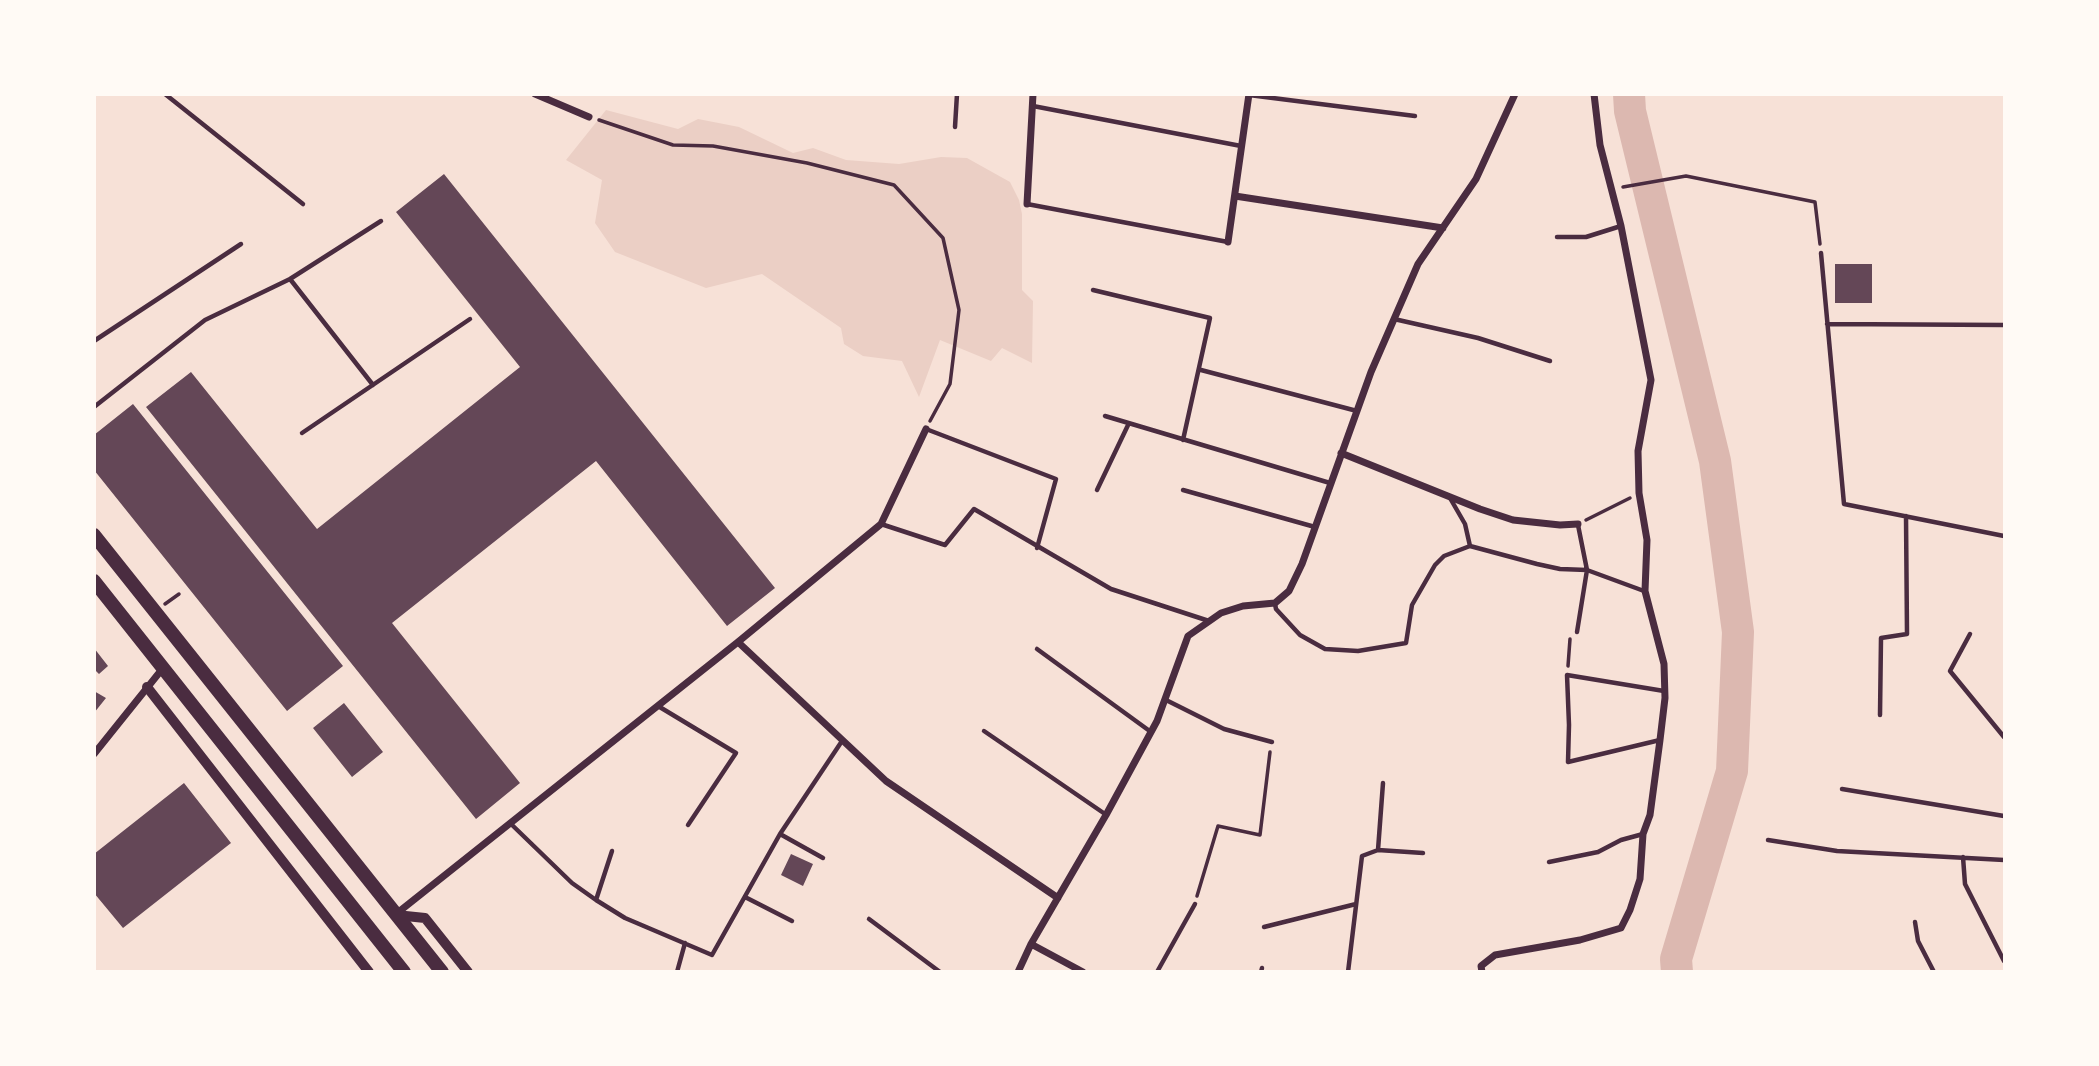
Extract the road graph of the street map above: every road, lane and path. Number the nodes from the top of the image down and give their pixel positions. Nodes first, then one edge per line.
1 (165, 94) edge
2 (535, 94) edge
3 (957, 94) edge
4 (1033, 94) edge
5 (1249, 94) edge
6 (1515, 94) edge
7 (1594, 94) edge
8 (1032, 106) junction
9 (1415, 116) dead end
10 (589, 117) joint
11 (955, 127) dead end
12 (1242, 146) junction
13 (1613, 189) dead end
14 (1235, 195) junction
15 (303, 204) dead end
16 (1027, 204) joint
17 (380, 221) dead end
18 (1621, 226) junction
19 (1443, 228) junction
20 (1557, 237) dead end
21 (1228, 242) joint
22 (241, 244) dead end
23 (1821, 253) joint
24 (290, 279) junction
25 (1093, 290) dead end
26 (470, 319) dead end
27 (1394, 319) junction
28 (1827, 324) junction
29 (2004, 325) edge
30 (94, 341) edge
31 (1550, 360) dead end
32 (1200, 370) junction
33 (373, 385) junction
34 (94, 407) edge
35 (1357, 411) junction
36 (1105, 416) dead end
37 (1129, 424) junction
38 (926, 429) junction
39 (302, 433) dead end
40 (1183, 440) junction
41 (1341, 453) junction
42 (1330, 484) junction
43 (1097, 490) dead end
44 (1183, 490) dead end
45 (1639, 494) junction
46 (1448, 495) junction
47 (1906, 516) junction
48 (881, 524) junction
49 (1578, 524) junction
50 (1315, 527) junction
51 (94, 535) edge
52 (2004, 536) edge
53 (1470, 545) junction
54 (1037, 548) junction
55 (1587, 570) junction
56 (94, 581) edge
57 (1645, 591) junction
58 (1275, 603) junction
59 (1209, 621) junction
60 (1577, 632) joint
61 (1970, 634) dead end
62 (738, 642) junction
63 (1037, 649) dead end
64 (163, 668) junction
65 (1567, 675) junction
66 (147, 687) junction
67 (1665, 691) junction
68 (1165, 699) junction
69 (657, 706) junction
70 (1880, 715) dead end
71 (984, 731) dead end
72 (1151, 732) junction
73 (2004, 737) edge
74 (842, 740) junction
75 (1660, 740) junction
76 (1272, 742) joint
77 (94, 754) edge
78 (1383, 783) dead end
79 (1842, 789) dead end
80 (1106, 815) junction
81 (2004, 816) edge
82 (509, 822) junction
83 (688, 825) dead end
84 (780, 834) junction
85 (1643, 834) junction
86 (1768, 840) dead end
87 (1378, 850) junction
88 (612, 852) dead end
89 (1423, 853) dead end
90 (1963, 857) junction
91 (823, 858) dead end
92 (2004, 860) edge
93 (1549, 862) dead end
94 (745, 897) junction
95 (1058, 898) junction
96 (596, 900) junction
97 (1195, 904) joint
98 (1356, 904) junction
99 (396, 915) junction
100 (869, 919) dead end
101 (792, 921) dead end
102 (1915, 922) dead end
103 (1264, 927) dead end
104 (685, 943) junction
105 (1031, 944) junction
106 (2004, 961) edge
107 (369, 971) edge
108 (404, 971) edge
109 (442, 971) edge
110 (468, 971) edge
111 (677, 971) edge
112 (940, 971) edge
113 (1018, 971) edge
114 (1083, 971) edge
115 (1157, 971) edge
116 (1348, 971) edge
117 (1482, 971) edge
118 (1934, 971) edge

1 - 15 lane
2 - 10 street
3 - 11 lane
4 - 8 street
5 - 9 lane
5 - 12 street
6 - 19 street
7 - 18 street
8 - 12 lane
8 - 16 street
10 - 38 path
12 - 14 street
13 - 23 path
14 - 19 street
14 - 21 street
16 - 21 lane
17 - 24 lane
18 - 20 lane
18 - 45 street
19 - 27 street
22 - 30 lane
23 - 28 lane
24 - 33 lane
24 - 34 lane
25 - 32 lane
26 - 33 lane
27 - 31 lane
27 - 35 street
28 - 29 lane
28 - 47 lane
32 - 35 lane
32 - 40 lane
33 - 39 lane
35 - 41 street
36 - 37 lane
37 - 40 lane
37 - 43 lane
38 - 48 street
38 - 54 lane
40 - 42 lane
41 - 42 street
41 - 46 street
42 - 50 street
44 - 50 lane
45 - 49 path
45 - 57 street
46 - 49 street
46 - 53 lane
47 - 52 lane
47 - 70 lane
48 - 54 lane
48 - 62 street
49 - 55 lane
50 - 58 street
51 - 99 main road
53 - 55 lane
53 - 58 lane
54 - 59 lane
55 - 57 lane
55 - 60 lane
56 - 64 main road
57 - 67 street
58 - 59 street
59 - 68 street
60 - 65 path
61 - 73 lane
62 - 69 street
62 - 74 street
63 - 72 lane
64 - 66 street
64 - 108 main road
65 - 67 lane
65 - 75 lane
66 - 77 street
66 - 107 street
67 - 75 street
68 - 72 street
68 - 76 lane
69 - 82 street
69 - 83 lane
71 - 80 lane
72 - 80 street
74 - 84 lane
74 - 95 street
75 - 85 street
76 - 97 path
78 - 87 lane
79 - 81 lane
80 - 95 street
82 - 96 lane
82 - 99 street
84 - 91 lane
84 - 94 lane
85 - 93 lane
85 - 117 street
86 - 90 lane
87 - 89 lane
87 - 98 lane
88 - 96 lane
90 - 92 lane
90 - 106 lane
94 - 101 lane
94 - 104 lane
95 - 105 street
96 - 104 lane
97 - 115 lane
98 - 103 lane
98 - 116 lane
99 - 109 main road
99 - 110 street
100 - 112 lane
102 - 118 lane
104 - 111 lane
105 - 113 street
105 - 114 street

